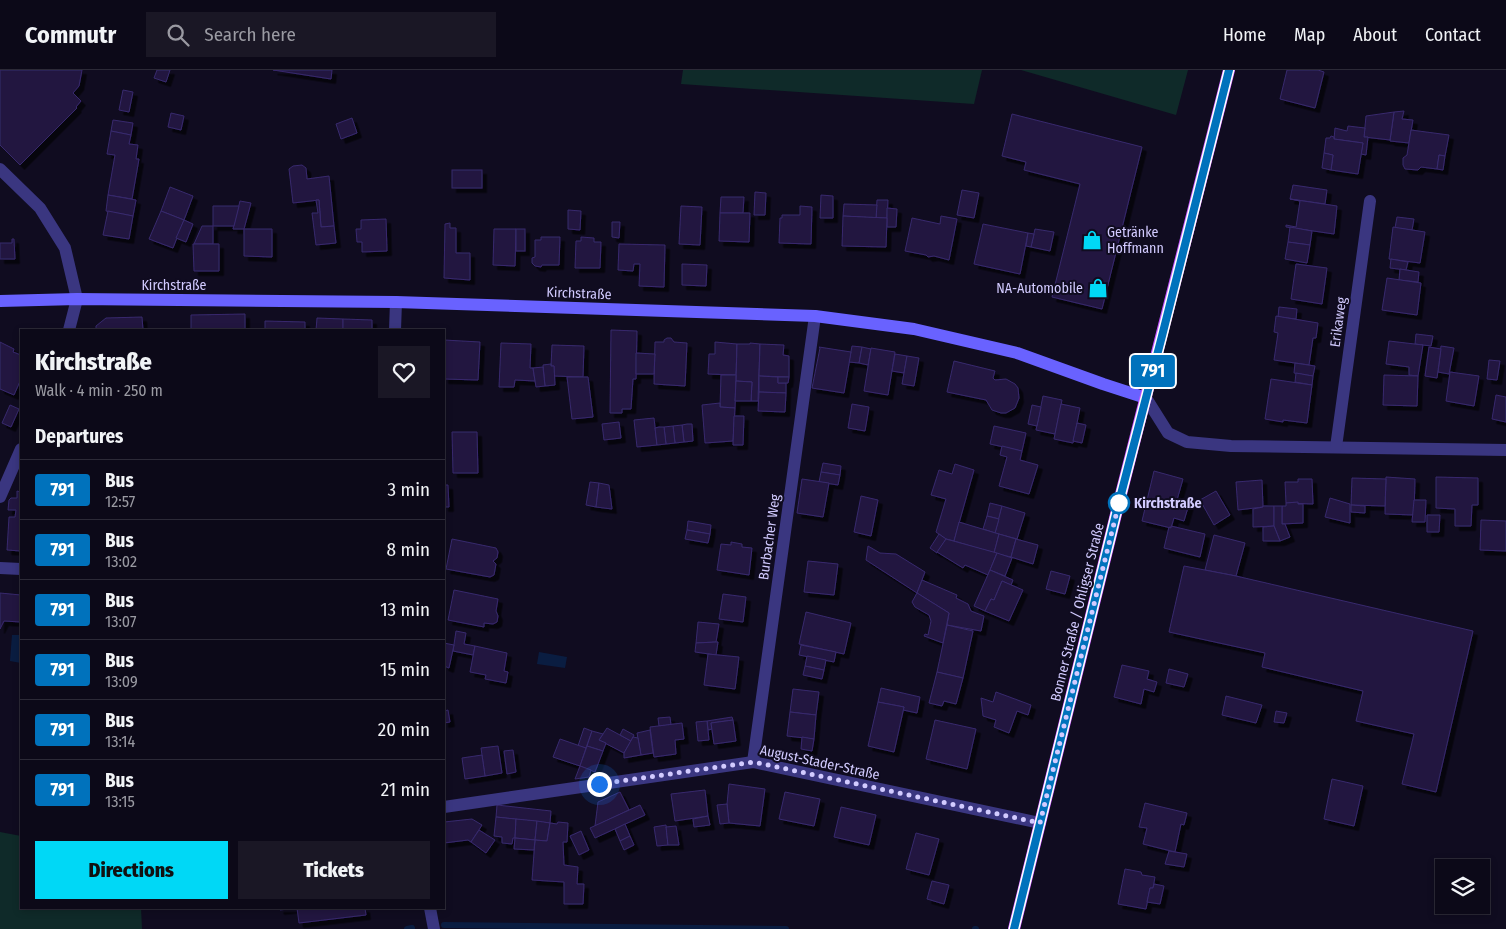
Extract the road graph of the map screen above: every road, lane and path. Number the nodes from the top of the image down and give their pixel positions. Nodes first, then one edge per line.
1 (1229, 70) edge
2 (0, 169) edge
3 (1370, 201) dead end
4 (77, 300) junction
5 (0, 302) edge
6 (396, 302) junction
7 (814, 316) junction
8 (69, 329) edge
9 (395, 329) edge
10 (1146, 398) junction
11 (1336, 447) junction
12 (20, 450) edge
13 (1506, 450) edge
14 (0, 497) edge
15 (0, 568) edge
16 (20, 569) edge
17 (754, 762) junction
18 (445, 807) edge
19 (1040, 823) junction
20 (430, 909) edge
21 (434, 929) edge
22 (1014, 929) edge

1 - 10 main road, Bonner Straße / Ohligser Straße
2 - 4 street
3 - 11 street, Erikaweg
4 - 5 street, Kirchstraße
4 - 6 street, Kirchstraße
4 - 8 street
6 - 7 street, Kirchstraße
6 - 9 street
7 - 10 street, Kirchstraße
7 - 17 street, Burbacher Weg
10 - 11 street
10 - 19 main road, Bonner Straße / Ohligser Straße
11 - 13 street
12 - 14 street
15 - 16 street
17 - 18 street, August-Stader-Straße
17 - 19 street, August-Stader-Straße
19 - 22 main road, Bonner Straße / Ohligser Straße
20 - 21 street

